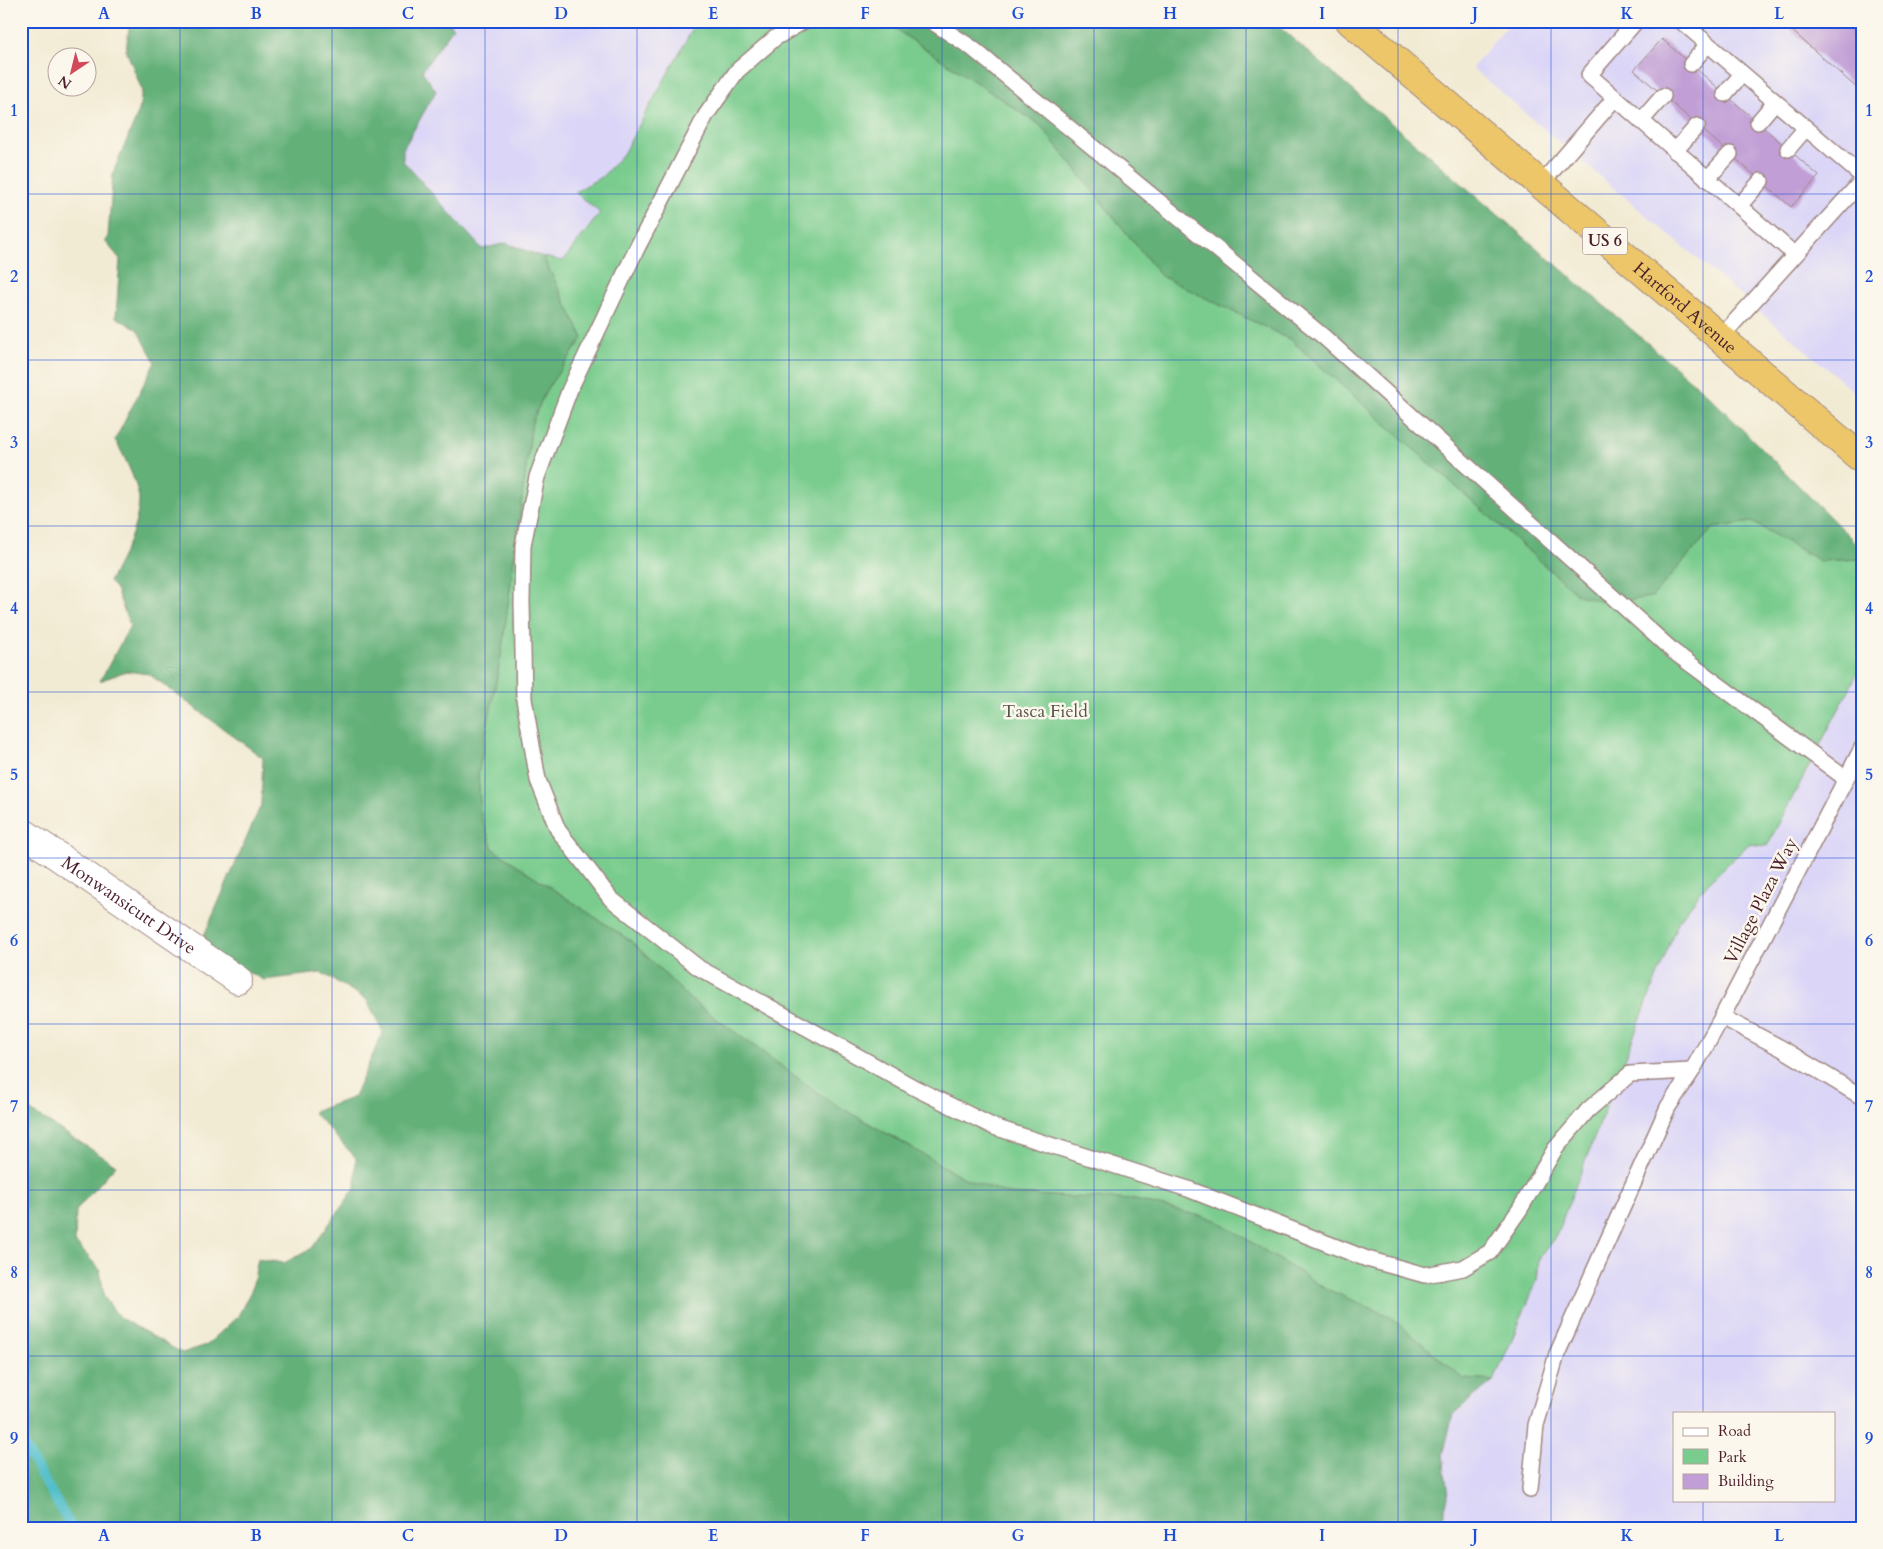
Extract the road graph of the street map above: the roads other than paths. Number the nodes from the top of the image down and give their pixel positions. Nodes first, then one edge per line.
1 (804, 21) edge
2 (931, 21) edge
3 (1350, 21) edge
4 (1636, 21) edge
5 (1681, 21) edge
6 (1708, 44) junction
7 (1691, 64) dead end
8 (1742, 74) junction
9 (1725, 94) dead end
10 (1663, 96) dead end
11 (1615, 98) junction
12 (1775, 102) junction
13 (1642, 121) junction
14 (1758, 122) dead end
15 (1697, 126) dead end
16 (1806, 128) junction
17 (1788, 149) dead end
18 (1675, 151) junction
19 (1730, 154) dead end
20 (1862, 176) edge
21 (1707, 179) junction
22 (1761, 181) dead end
23 (1862, 181) edge
24 (1540, 185) junction
25 (1739, 206) junction
26 (1795, 255) junction
27 (1720, 338) junction
28 (1862, 459) edge
29 (1862, 748) edge
30 (1845, 778) junction
31 (21, 830) edge
32 (238, 980) dead end
33 (1722, 1017) junction
34 (1692, 1071) junction
35 (1862, 1097) edge
36 (1530, 1488) dead end

1 - 34 lane
2 - 30 lane
3 - 24 highway, Hartford Avenue / US 6
4 - 11 lane
5 - 6 lane
6 - 7 lane
6 - 8 lane
8 - 9 lane
8 - 12 lane
10 - 13 lane
11 - 13 lane
11 - 24 lane
12 - 14 lane
12 - 16 lane
13 - 18 lane
15 - 18 lane
16 - 17 lane
16 - 20 lane
18 - 21 lane
19 - 21 lane
21 - 25 lane
22 - 25 lane
23 - 26 lane
24 - 27 highway, Hartford Avenue / US 6
25 - 26 lane
26 - 27 lane
27 - 28 highway, Hartford Avenue / US 6
29 - 30 lane, Village Plaza Way
30 - 33 lane, Village Plaza Way
31 - 32 street, Monwansicutt Drive
33 - 34 lane, Village Plaza Way
33 - 35 lane
34 - 36 lane, Village Plaza Way

